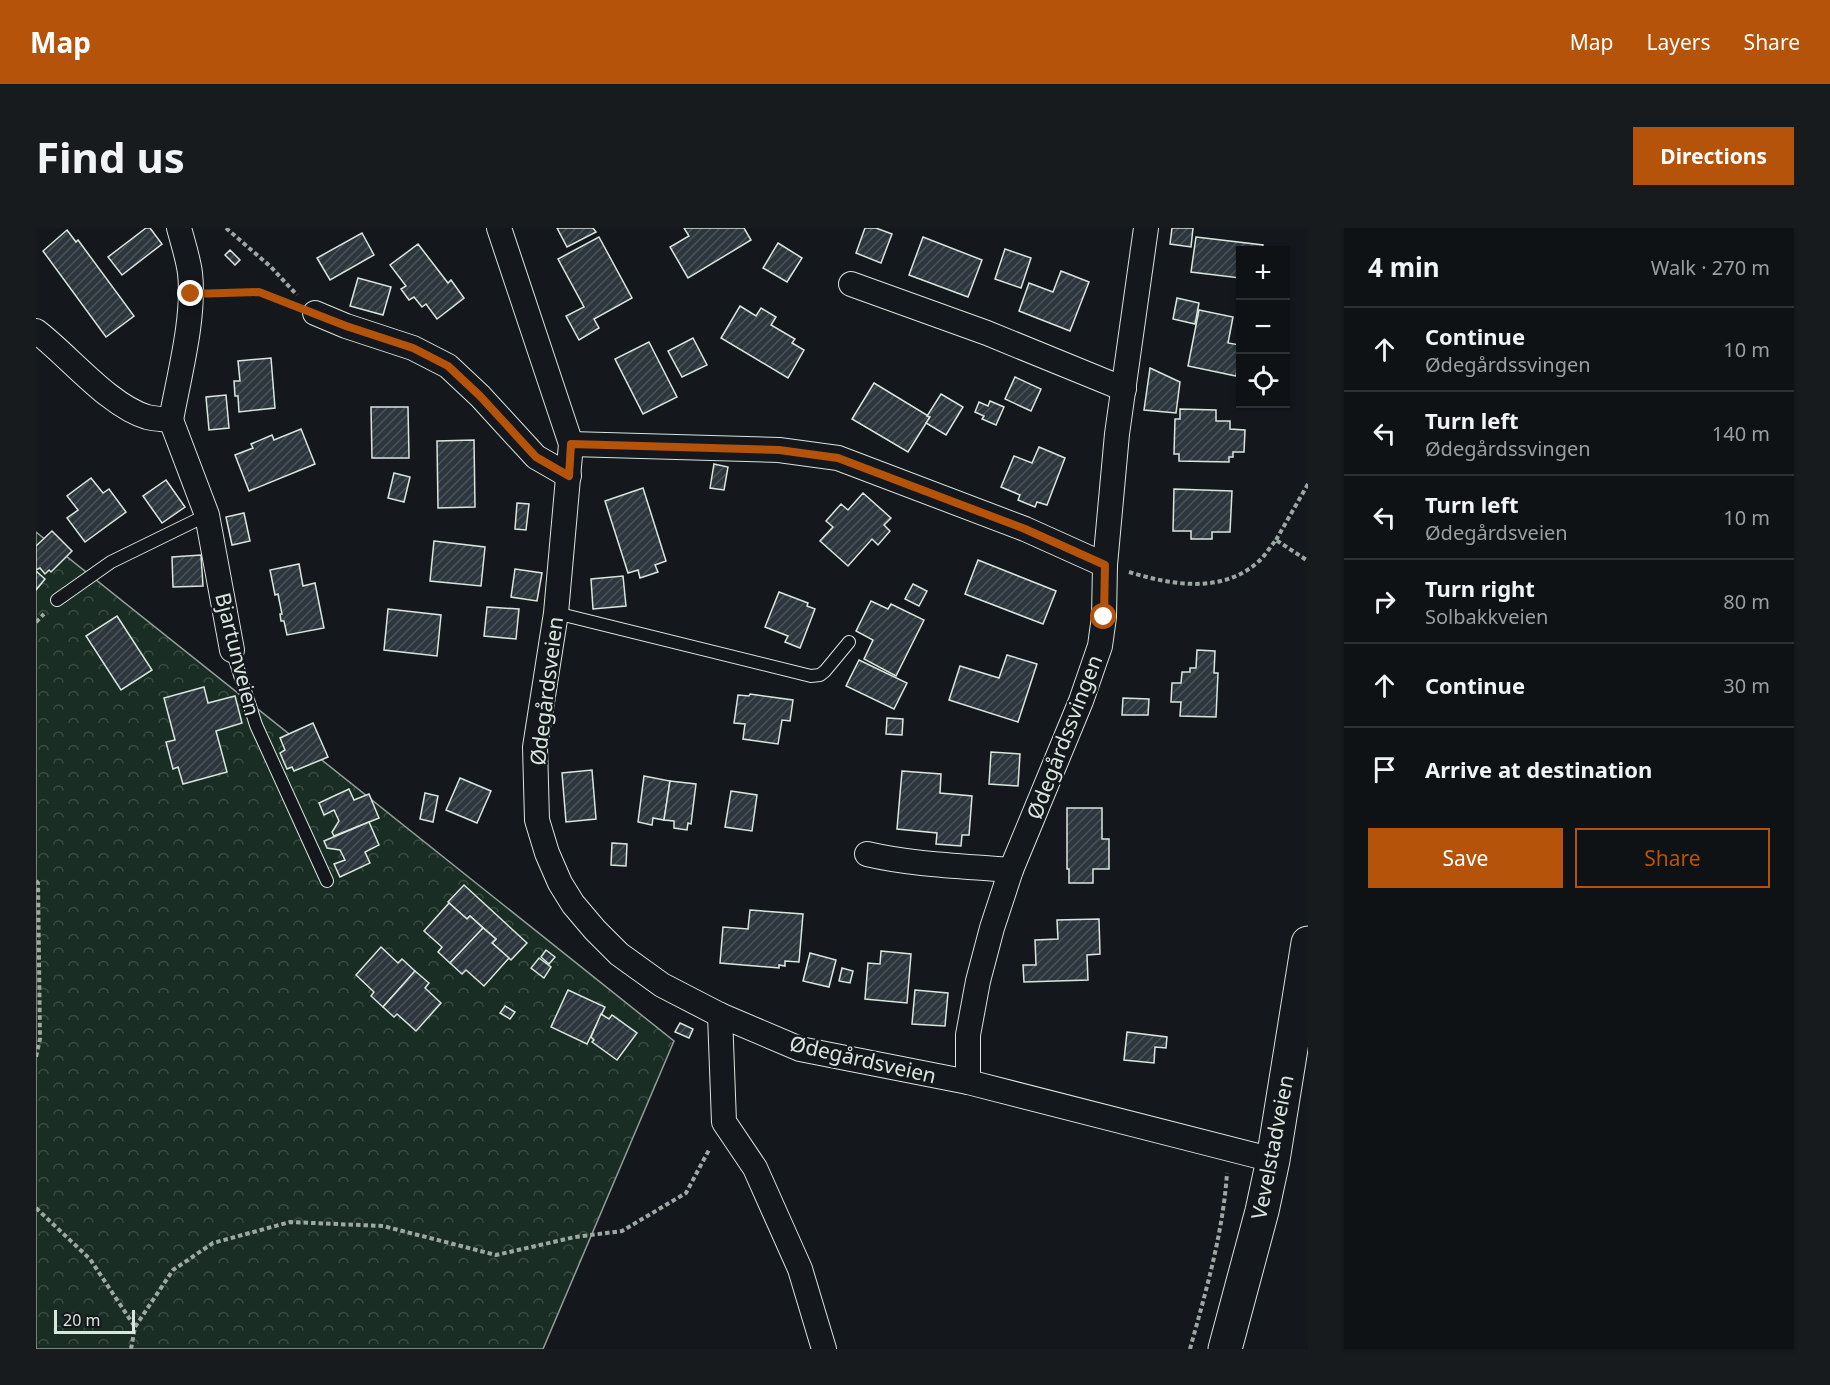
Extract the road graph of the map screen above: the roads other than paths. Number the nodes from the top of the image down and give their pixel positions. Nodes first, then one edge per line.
1 (178, 228) edge
2 (499, 228) edge
3 (1146, 228) edge
4 (850, 284) dead end
5 (315, 313) road end
6 (36, 331) edge
7 (1124, 389) junction
8 (171, 420) junction
9 (571, 444) junction
10 (569, 476) junction
11 (207, 515) junction
12 (1105, 565) junction
13 (57, 600) dead end
14 (556, 613) junction
15 (849, 642) dead end
16 (232, 650) joint
17 (867, 854) dead end
18 (1011, 870) junction
19 (327, 881) dead end
20 (1308, 943) edge
21 (720, 1015) junction
22 (968, 1082) junction
23 (1273, 1160) junction
24 (824, 1349) edge
25 (1225, 1349) edge

1 - 8 street
2 - 9 street, Ødegårdsveien
3 - 7 street, Ødegårdssvingen
4 - 7 street
5 - 10 street
6 - 8 street
7 - 12 street, Ødegårdssvingen
8 - 11 street, Bjartunveien
9 - 10 street, Ødegårdsveien
9 - 12 street
10 - 14 street, Ødegårdsveien
11 - 13 lane
11 - 16 street, Bjartunveien
12 - 18 street, Ødegårdssvingen
14 - 15 lane
14 - 21 street, Ødegårdsveien
16 - 19 lane, Bjartunveien
17 - 18 street
18 - 22 street, Ødegårdssvingen
20 - 23 main road, Vevelstadveien
21 - 22 street, Ødegårdsveien
21 - 24 street
22 - 23 street, Ødegårdsveien
23 - 25 main road, Vevelstadveien

